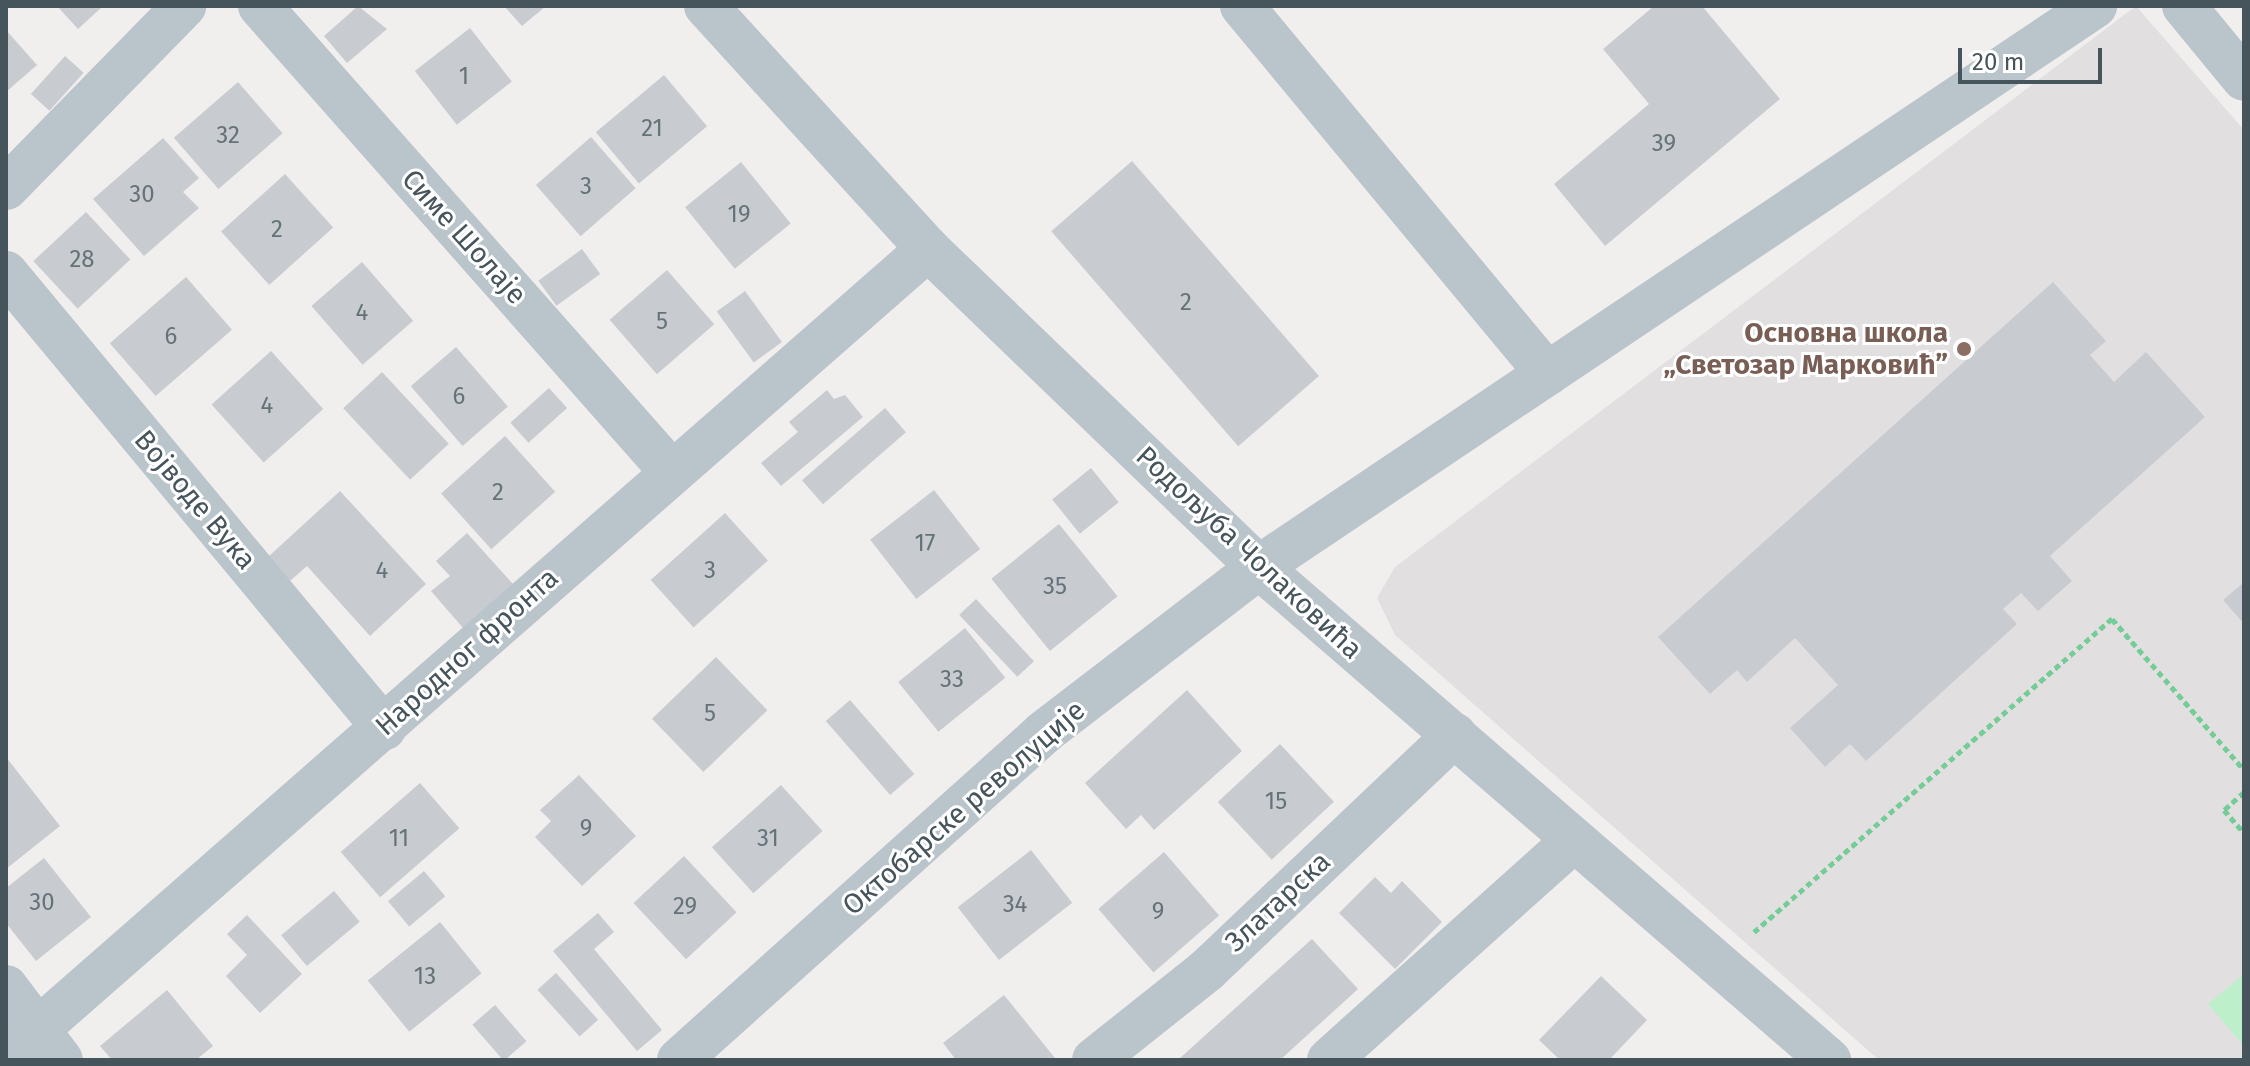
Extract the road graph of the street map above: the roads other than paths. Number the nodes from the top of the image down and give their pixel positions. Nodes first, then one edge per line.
1 (184, 6) edge
2 (260, 6) edge
3 (706, 6) edge
4 (2095, 6) edge
5 (2184, 6) edge
6 (1246, 7) edge
7 (2244, 79) edge
8 (6, 188) edge
9 (928, 249) junction
10 (6, 273) edge
11 (1547, 374) junction
12 (669, 469) junction
13 (1259, 567) junction
14 (384, 728) junction
15 (1455, 735) junction
16 (1572, 842) junction
17 (6, 987) edge
18 (50, 1045) edge
19 (6, 1057) edge
20 (1824, 1058) edge
21 (679, 1060) edge
22 (1094, 1060) edge
23 (1329, 1060) edge

1 - 8 street
2 - 12 street, Симе Шолаје
3 - 9 street, Родољуба Чолаковића
4 - 11 street, Октобарске револуције
5 - 7 street
6 - 11 street
9 - 12 street, Народног фронта
9 - 13 street, Родољуба Чолаковића
10 - 14 street, Војводе Вука
11 - 13 street, Октобарске револуције
12 - 14 street, Народног фронта
13 - 15 street, Родољуба Чолаковића
13 - 21 street, Октобарске револуције
14 - 18 street, Народног фронта
15 - 16 street, Родољуба Чолаковића
15 - 22 street, Златарска
16 - 20 street, Родољуба Чолаковића
16 - 23 street
17 - 18 street
18 - 19 street, Народног фронта

